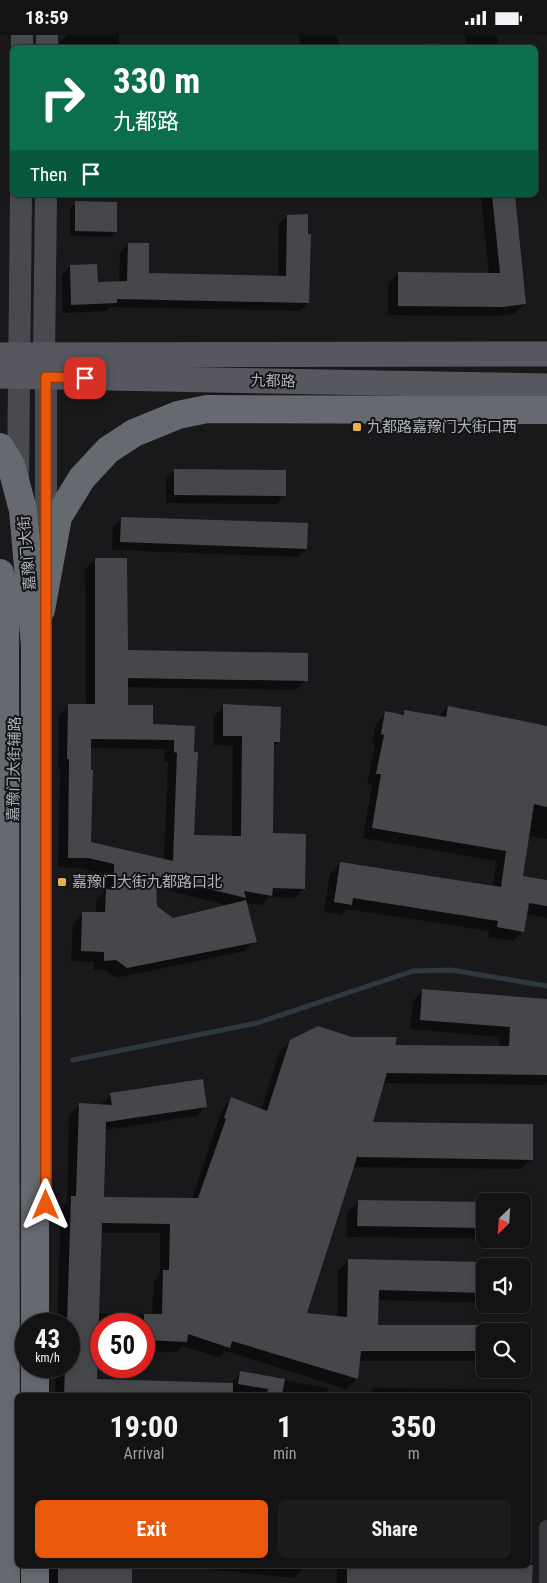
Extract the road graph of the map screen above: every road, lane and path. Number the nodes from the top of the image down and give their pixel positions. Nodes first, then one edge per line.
1 (20, 197) edge
2 (46, 197) edge
3 (547, 354) edge
4 (9, 365) edge
5 (45, 366) junction
6 (547, 386) edge
7 (547, 410) edge
8 (0, 447) edge
9 (0, 573) edge
10 (35, 646) junction
11 (35, 1313) edge
12 (46, 1313) edge
13 (35, 1378) edge
14 (46, 1378) edge
15 (35, 1393) edge
16 (46, 1393) edge
17 (547, 1528) edge
18 (35, 1568) edge
19 (46, 1568) edge
20 (5, 1583) edge
21 (35, 1583) edge
22 (45, 1583) edge
23 (547, 1583) edge

1 - 4 main road
2 - 5 main road
3 - 5 main road, 九都路
4 - 5 main road, 九都路
4 - 20 main road, 嘉豫门大街辅路
5 - 6 main road, 九都路
5 - 12 main road, 嘉豫门大街辅路
7 - 10 highway
8 - 10 highway, 嘉豫门大街
9 - 20 highway, 嘉豫门大街
10 - 11 highway, 嘉豫门大街
13 - 15 highway
14 - 16 main road
17 - 23 street
18 - 21 highway
19 - 22 main road

